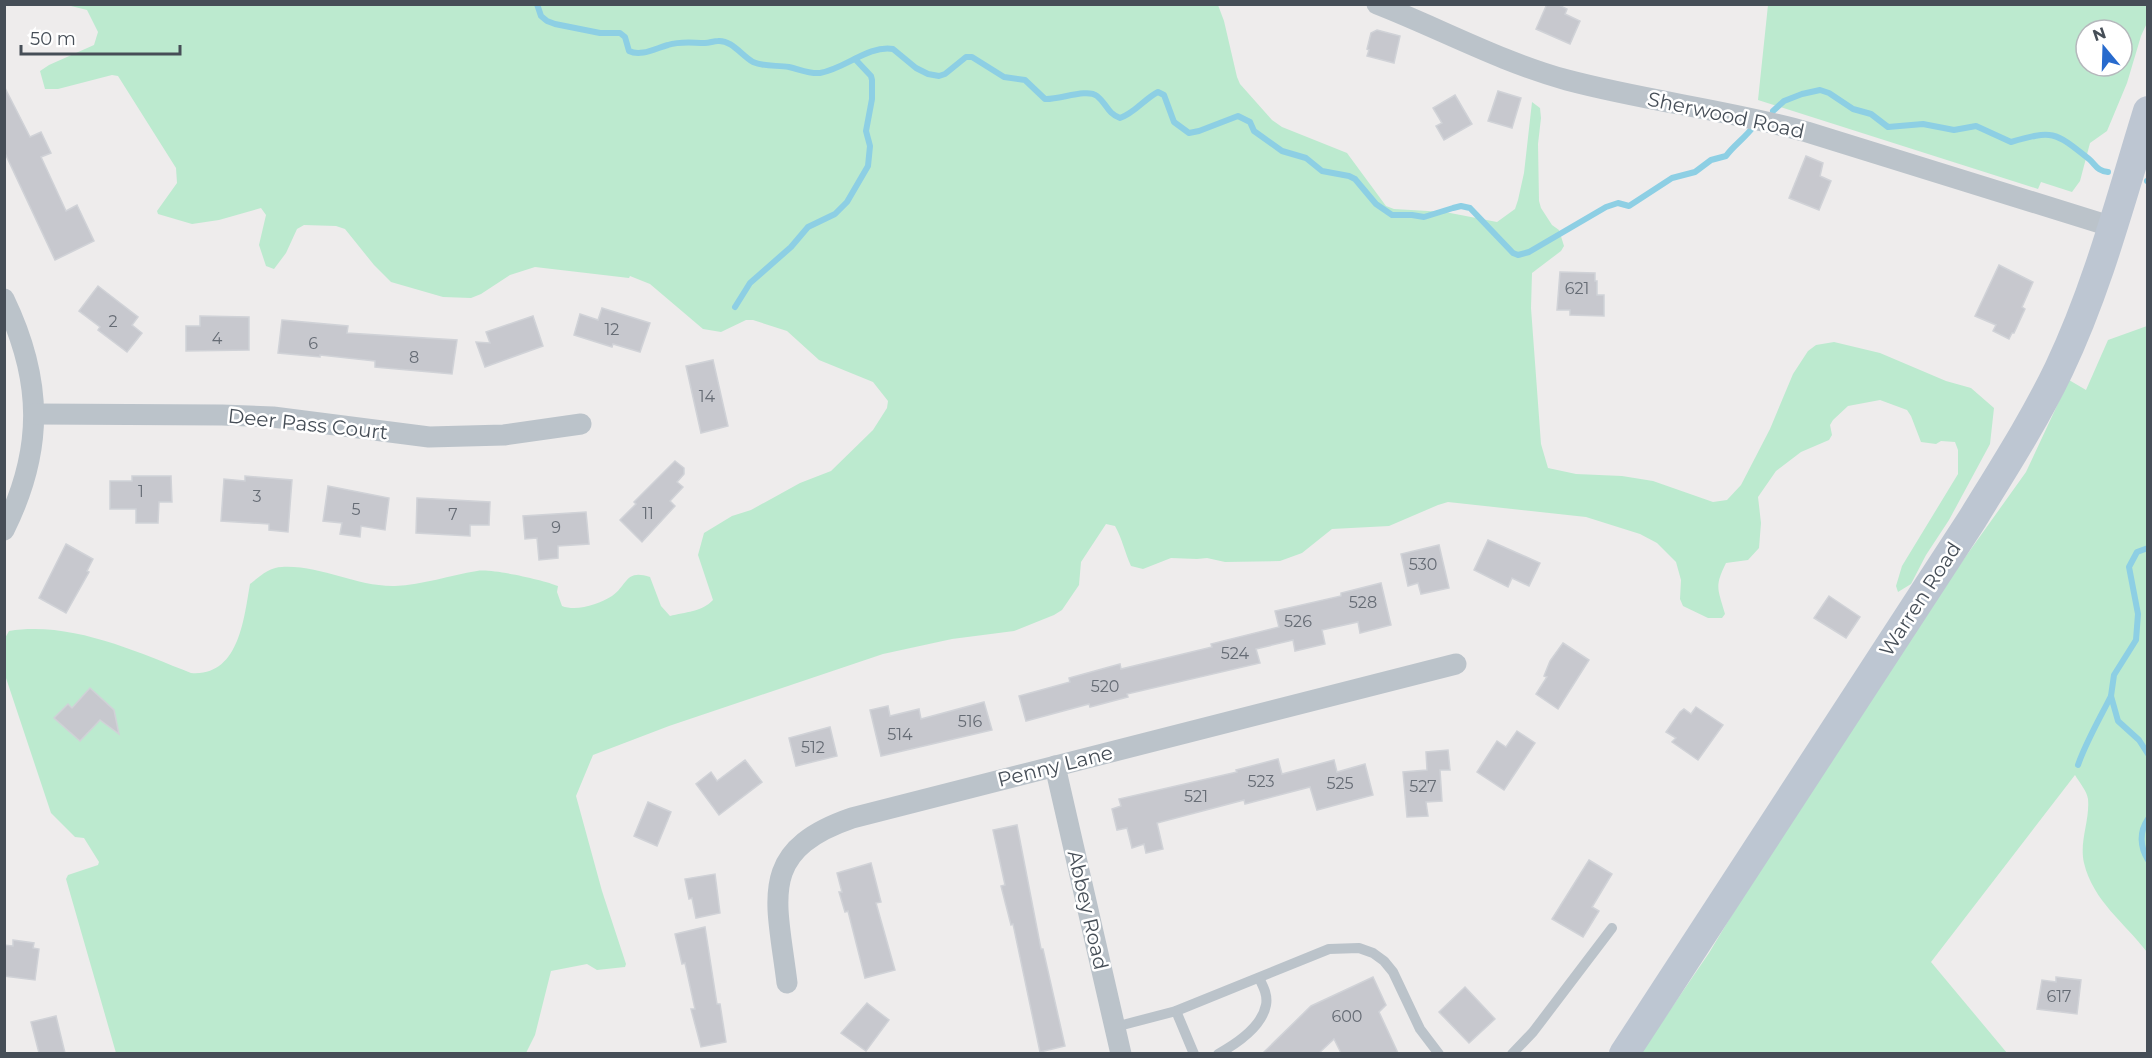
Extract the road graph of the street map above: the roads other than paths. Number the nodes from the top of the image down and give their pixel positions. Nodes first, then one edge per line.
1 (1377, 4) edge
2 (2148, 111) edge
3 (2113, 227) junction
4 (4, 299) edge
5 (35, 414) junction
6 (581, 424) dead end
7 (4, 530) edge
8 (1456, 664) dead end
9 (1055, 766) junction
10 (1612, 928) dead end
11 (1259, 978) junction
12 (787, 983) dead end
13 (1176, 1011) junction
14 (1115, 1027) junction
15 (1121, 1053) edge
16 (1194, 1053) edge
17 (1218, 1053) edge
18 (1439, 1053) edge
19 (1512, 1053) edge
20 (1624, 1053) edge

1 - 3 street, Sherwood Road
2 - 3 street, Warren Road
3 - 20 street, Warren Road
4 - 5 street
5 - 6 street, Deer Pass Court
5 - 7 street
8 - 9 street, Penny Lane
9 - 12 street, Penny Lane
9 - 14 street, Abbey Road
10 - 19 lane
11 - 13 lane
11 - 17 lane
11 - 18 lane
13 - 14 lane
13 - 16 lane
14 - 15 street, Abbey Road

